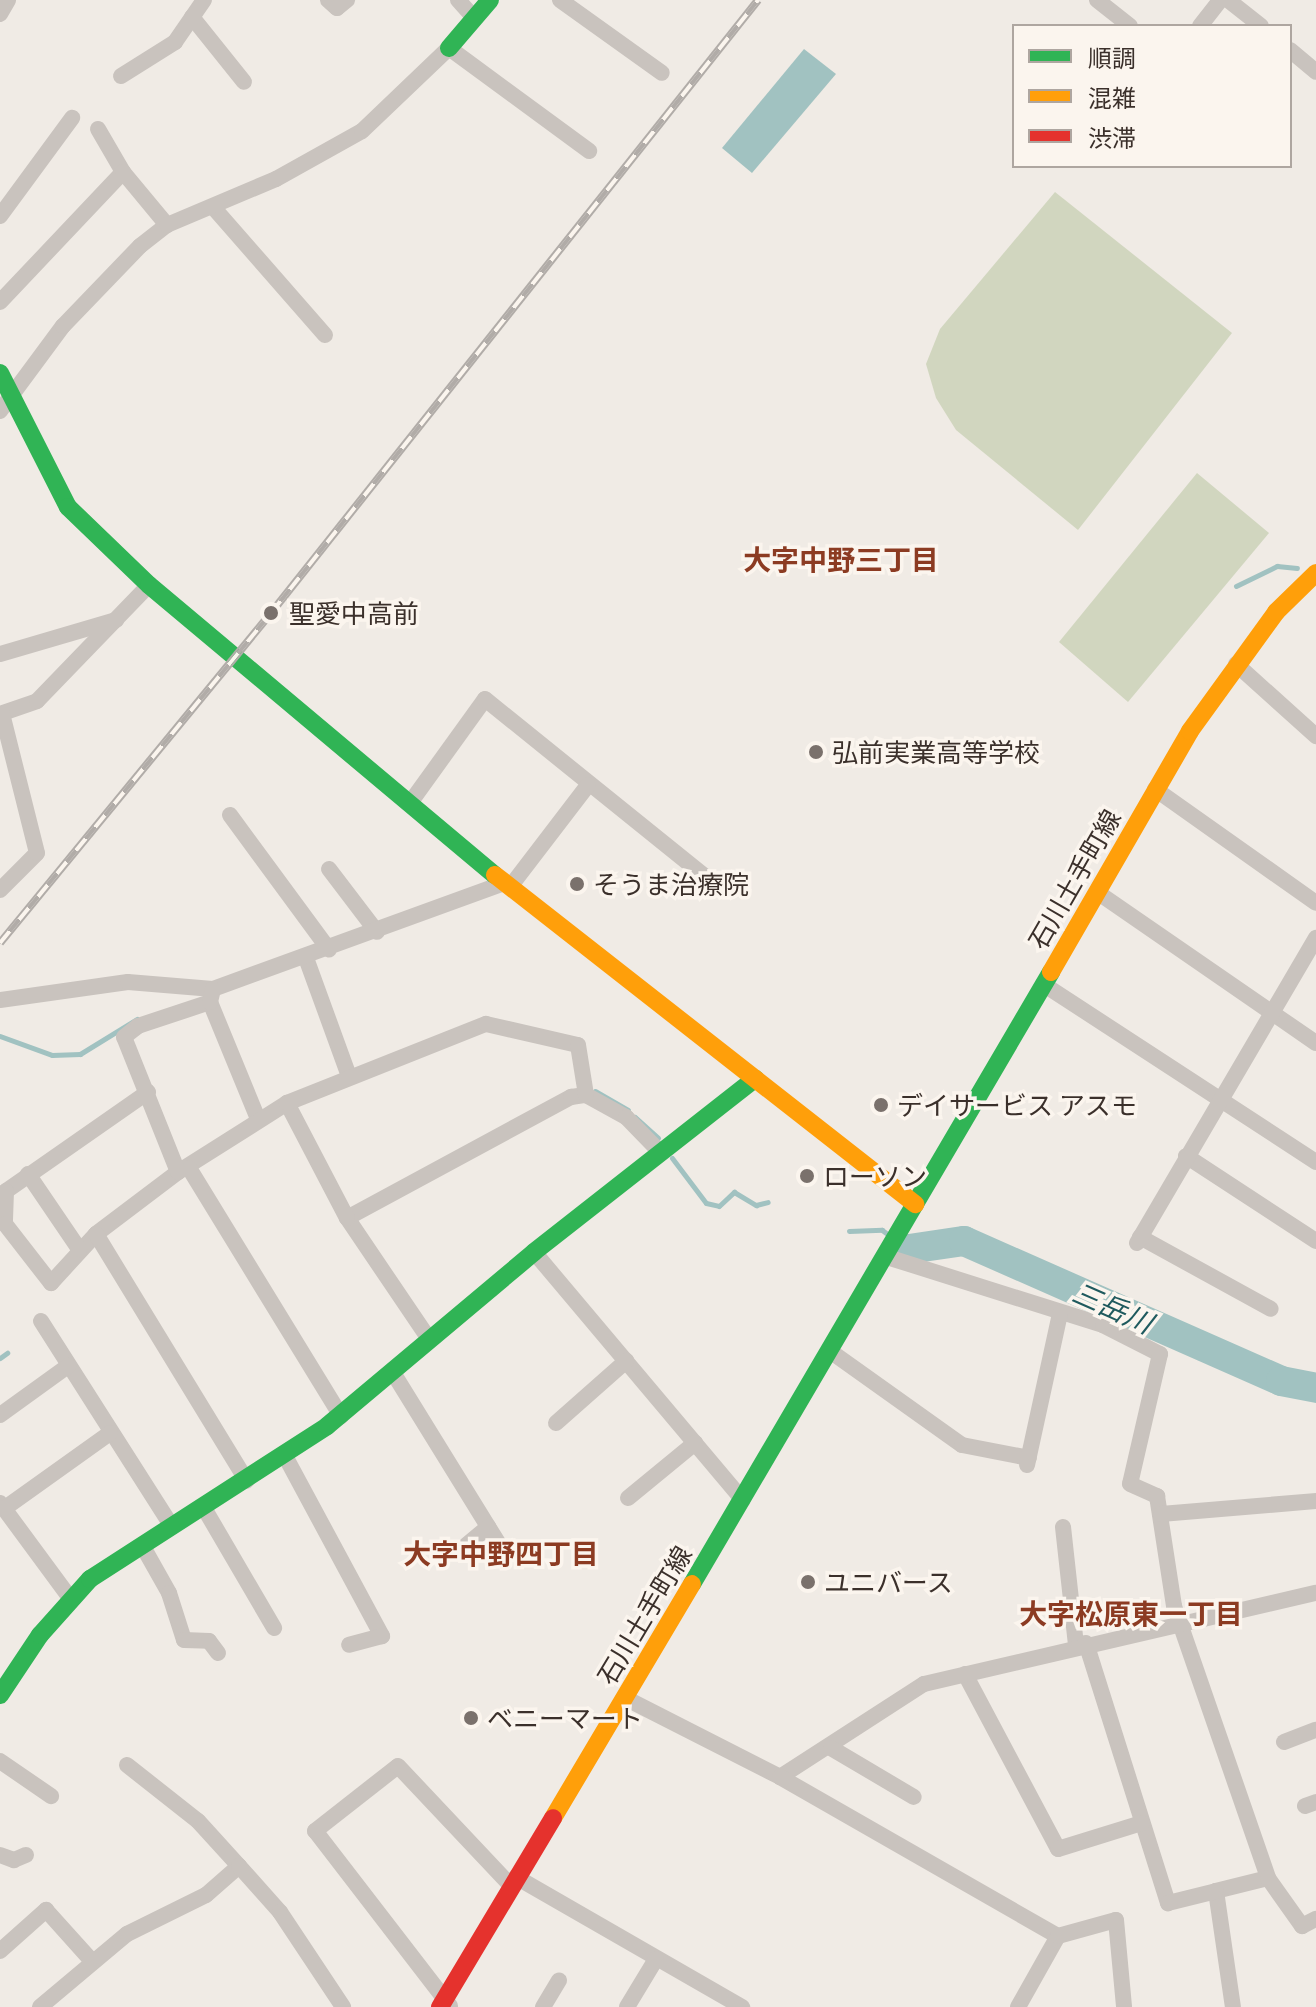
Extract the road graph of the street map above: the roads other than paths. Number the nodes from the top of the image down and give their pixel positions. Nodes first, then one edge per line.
1 (8, 0) edge
2 (204, 0) edge
3 (328, 0) edge
4 (347, 0) edge
5 (458, 0) edge
6 (490, 0) edge
7 (560, 0) edge
8 (1097, 0) edge
9 (1220, 0) edge
10 (1228, 0) edge
11 (0, 14) edge
12 (192, 17) junction
13 (474, 18) junction
14 (1127, 24) edge
15 (1202, 24) edge
16 (1258, 24) edge
17 (449, 48) junction
18 (1292, 52) edge
19 (1316, 72) edge
20 (662, 73) dead end
21 (121, 76) dead end
22 (244, 82) dead end
23 (72, 118) dead end
24 (98, 129) dead end
25 (589, 151) dead end
26 (123, 172) junction
27 (213, 207) junction
28 (0, 216) edge
29 (167, 225) junction
30 (0, 302) edge
31 (325, 335) dead end
32 (0, 373) edge
33 (13, 397) junction
34 (0, 411) edge
35 (1313, 582) edge
36 (149, 585) junction
37 (118, 620) junction
38 (0, 654) edge
39 (1236, 664) junction
40 (1, 714) edge
41 (1316, 736) edge
42 (588, 785) junction
43 (1155, 789) junction
44 (410, 803) junction
45 (230, 815) dead end
46 (329, 869) dead end
47 (704, 876) dead end
48 (507, 885) junction
49 (0, 890) edge
50 (1097, 892) junction
51 (1316, 903) edge
52 (377, 932) junction
53 (1316, 938) edge
54 (329, 950) junction
55 (306, 958) junction
56 (1043, 984) junction
57 (212, 996) junction
58 (0, 1000) edge
59 (1270, 1011) junction
60 (1316, 1043) edge
61 (349, 1076) junction
62 (755, 1079) junction
63 (148, 1092) junction
64 (586, 1095) junction
65 (1217, 1100) junction
66 (287, 1103) junction
67 (258, 1119) junction
68 (660, 1152) junction
69 (1186, 1156) junction
70 (1316, 1162) edge
71 (184, 1170) junction
72 (28, 1174) junction
73 (915, 1204) junction
74 (347, 1218) junction
75 (96, 1234) junction
76 (1316, 1241) edge
77 (79, 1249) junction
78 (534, 1252) junction
79 (889, 1252) junction
80 (1271, 1309) dead end
81 (1060, 1314) junction
82 (41, 1321) dead end
83 (429, 1339) junction
84 (830, 1351) junction
85 (626, 1361) junction
86 (68, 1366) junction
87 (392, 1371) junction
88 (0, 1415) edge
89 (341, 1416) junction
90 (556, 1423) dead end
91 (110, 1433) junction
92 (695, 1443) junction
93 (284, 1454) junction
94 (247, 1481) junction
95 (628, 1498) dead end
96 (743, 1500) junction
97 (1316, 1501) edge
98 (2, 1505) edge
99 (204, 1508) junction
100 (1161, 1514) junction
101 (172, 1527) junction
102 (488, 1527) junction
103 (1063, 1527) dead end
104 (142, 1545) junction
105 (463, 1548) dead end
106 (505, 1554) dead end
107 (1316, 1593) edge
108 (70, 1598) junction
109 (1181, 1622) junction
110 (274, 1628) dead end
111 (1081, 1644) junction
112 (349, 1645) dead end
113 (218, 1653) dead end
114 (965, 1674) junction
115 (0, 1695) edge
116 (625, 1698) junction
117 (1316, 1730) edge
118 (1284, 1742) dead end
119 (831, 1748) junction
120 (0, 1761) edge
121 (127, 1765) dead end
122 (780, 1777) junction
123 (51, 1796) dead end
124 (914, 1797) dead end
125 (1142, 1823) junction
126 (0, 1855) edge
127 (26, 1855) dead end
128 (239, 1866) junction
129 (1268, 1878) junction
130 (513, 1881) junction
131 (1216, 1891) junction
132 (1316, 1919) edge
133 (1058, 1936) junction
134 (0, 1951) edge
135 (656, 1959) junction
136 (92, 1961) junction
137 (559, 1980) dead end
138 (445, 2005) edge
139 (40, 2007) edge
140 (343, 2007) edge
141 (543, 2007) edge
142 (627, 2007) edge
143 (742, 2007) edge
144 (1018, 2007) edge
145 (1124, 2007) edge
146 (1233, 2007) edge

1 - 11 street
2 - 12 street
3 - 4 street
5 - 13 street
6 - 13 street
7 - 20 street
8 - 14 street
9 - 15 street
10 - 16 street
12 - 21 street
12 - 22 street
13 - 17 street
17 - 25 street
17 - 27 street
18 - 19 street
23 - 28 street
24 - 26 street
26 - 29 street
26 - 30 street
27 - 29 street
27 - 31 street
29 - 33 street
32 - 33 street
33 - 34 street
33 - 36 street
35 - 39 street, 石川土手町線
36 - 37 street
36 - 44 street
37 - 38 street
37 - 40 street
39 - 41 street
39 - 43 street, 石川土手町線
40 - 49 street
42 - 44 street
42 - 47 street
42 - 48 street
43 - 50 street, 石川土手町線
43 - 51 street
44 - 48 street
45 - 54 street
46 - 52 street
48 - 52 street
48 - 62 street
50 - 56 street, 石川土手町線
50 - 59 street
52 - 54 street
53 - 59 street
54 - 55 street
55 - 57 street
55 - 61 street
56 - 65 street
56 - 73 street, 石川土手町線
57 - 58 street
57 - 63 street
57 - 67 street
59 - 60 street
59 - 65 street
61 - 64 street
61 - 66 street
62 - 68 street
62 - 73 street
63 - 71 street
63 - 72 street
64 - 68 street
64 - 74 street
65 - 69 street
65 - 70 street
66 - 67 street
66 - 74 street
67 - 71 street
68 - 78 street
69 - 76 street
69 - 80 street
71 - 75 street
71 - 89 street
72 - 77 street
72 - 77 street
73 - 79 street, 石川土手町線
74 - 83 street
75 - 77 street
75 - 94 street
78 - 83 street
78 - 85 street
79 - 81 street
79 - 84 street, 石川土手町線
81 - 84 street
81 - 100 street
82 - 86 street
83 - 87 street
84 - 96 street, 石川土手町線
85 - 90 street
85 - 92 street
86 - 88 street
86 - 91 street
87 - 89 street
87 - 102 street
89 - 93 street
91 - 98 street
91 - 101 street
92 - 95 street
92 - 96 street
93 - 94 street
93 - 112 street
94 - 99 street
96 - 116 street, 石川土手町線
97 - 100 street
98 - 108 street
99 - 101 street
99 - 110 street
100 - 109 street
101 - 104 street
102 - 105 street
102 - 106 street
103 - 111 street
104 - 108 street
104 - 113 street
107 - 109 street
108 - 115 street
109 - 111 street
109 - 129 street
111 - 114 street
111 - 125 street
114 - 119 street
114 - 125 street
116 - 122 street
116 - 130 street, 石川土手町線
117 - 118 street
119 - 122 street
119 - 124 street
120 - 123 street
121 - 128 street
122 - 133 street
125 - 131 street
126 - 127 street
128 - 136 street
128 - 140 street
129 - 131 street
129 - 132 street
130 - 135 street
130 - 138 street, 石川土手町線
130 - 138 street
131 - 146 street
133 - 144 street
133 - 145 street
134 - 136 street
135 - 142 street
135 - 143 street
136 - 139 street
137 - 141 street

